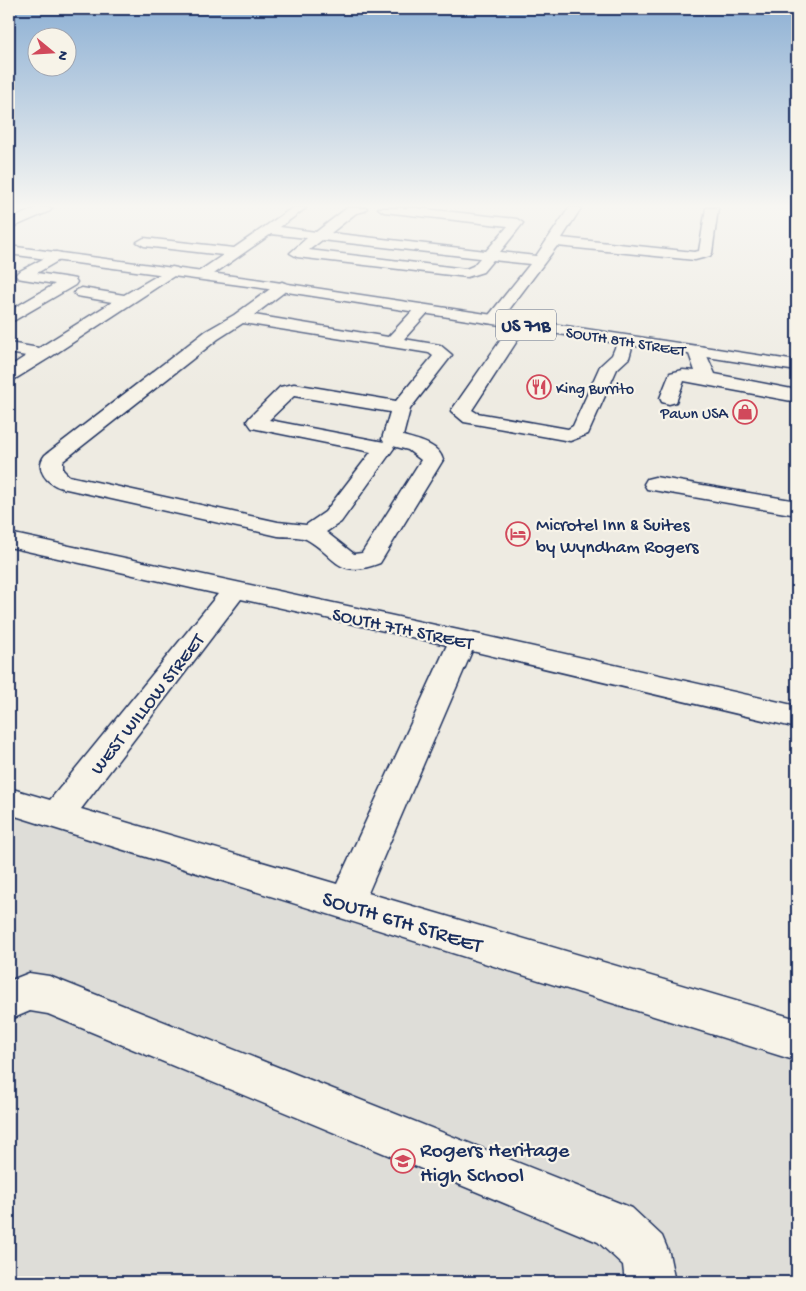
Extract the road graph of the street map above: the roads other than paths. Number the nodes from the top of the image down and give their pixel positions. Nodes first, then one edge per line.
1 (35, 268) edge
2 (151, 268) edge
3 (213, 268) edge
4 (426, 268) edge
5 (479, 268) edge
6 (534, 268) edge
7 (172, 271) junction
8 (23, 275) junction
9 (203, 275) junction
10 (9, 279) edge
11 (282, 287) junction
12 (82, 293) dead end
13 (128, 300) junction
14 (423, 309) junction
15 (9, 317) edge
16 (240, 318) junction
17 (493, 320) junction
18 (520, 324) junction
19 (626, 340) junction
20 (392, 342) junction
21 (9, 348) edge
22 (697, 351) junction
23 (43, 354) junction
24 (797, 366) edge
25 (9, 375) edge
26 (707, 378) junction
27 (797, 396) edge
28 (669, 398) dead end
29 (401, 408) junction
30 (388, 443) junction
31 (655, 484) dead end
32 (797, 508) edge
33 (311, 532) junction
34 (9, 540) edge
35 (234, 591) junction
36 (463, 640) junction
37 (797, 717) edge
38 (9, 801) edge
39 (57, 816) junction
40 (346, 903) junction
41 (9, 1001) edge
42 (797, 1040) edge
43 (650, 1282) edge

1 - 8 street
2 - 7 street, SOUTH 8TH STREET / US 71B
3 - 9 street
4 - 5 street
6 - 17 street
7 - 9 street, SOUTH 8TH STREET / US 71B
7 - 13 street
8 - 10 street
8 - 15 street
9 - 11 street, SOUTH 8TH STREET / US 71B
11 - 14 street, SOUTH 8TH STREET / US 71B
11 - 16 street
12 - 13 street
13 - 23 street
14 - 17 street, SOUTH 8TH STREET / US 71B
14 - 20 street
16 - 20 street
16 - 33 street
17 - 18 street, SOUTH 8TH STREET / US 71B
18 - 19 street, SOUTH 8TH STREET / US 71B
18 - 19 street
19 - 22 street, SOUTH 8TH STREET / US 71B
20 - 29 street
21 - 23 street
22 - 24 street, SOUTH 8TH STREET / US 71B
22 - 26 street
23 - 25 street
26 - 27 street
26 - 28 street
29 - 30 street
29 - 30 street
30 - 33 street
30 - 33 street
31 - 32 street
34 - 35 street, SOUTH 7TH STREET
35 - 36 street, SOUTH 7TH STREET
35 - 39 street, WEST WILLOW STREET
36 - 37 street, SOUTH 7TH STREET
36 - 40 street
38 - 39 street, SOUTH 6TH STREET
39 - 40 street, SOUTH 6TH STREET
40 - 42 street, SOUTH 6TH STREET
41 - 43 street

